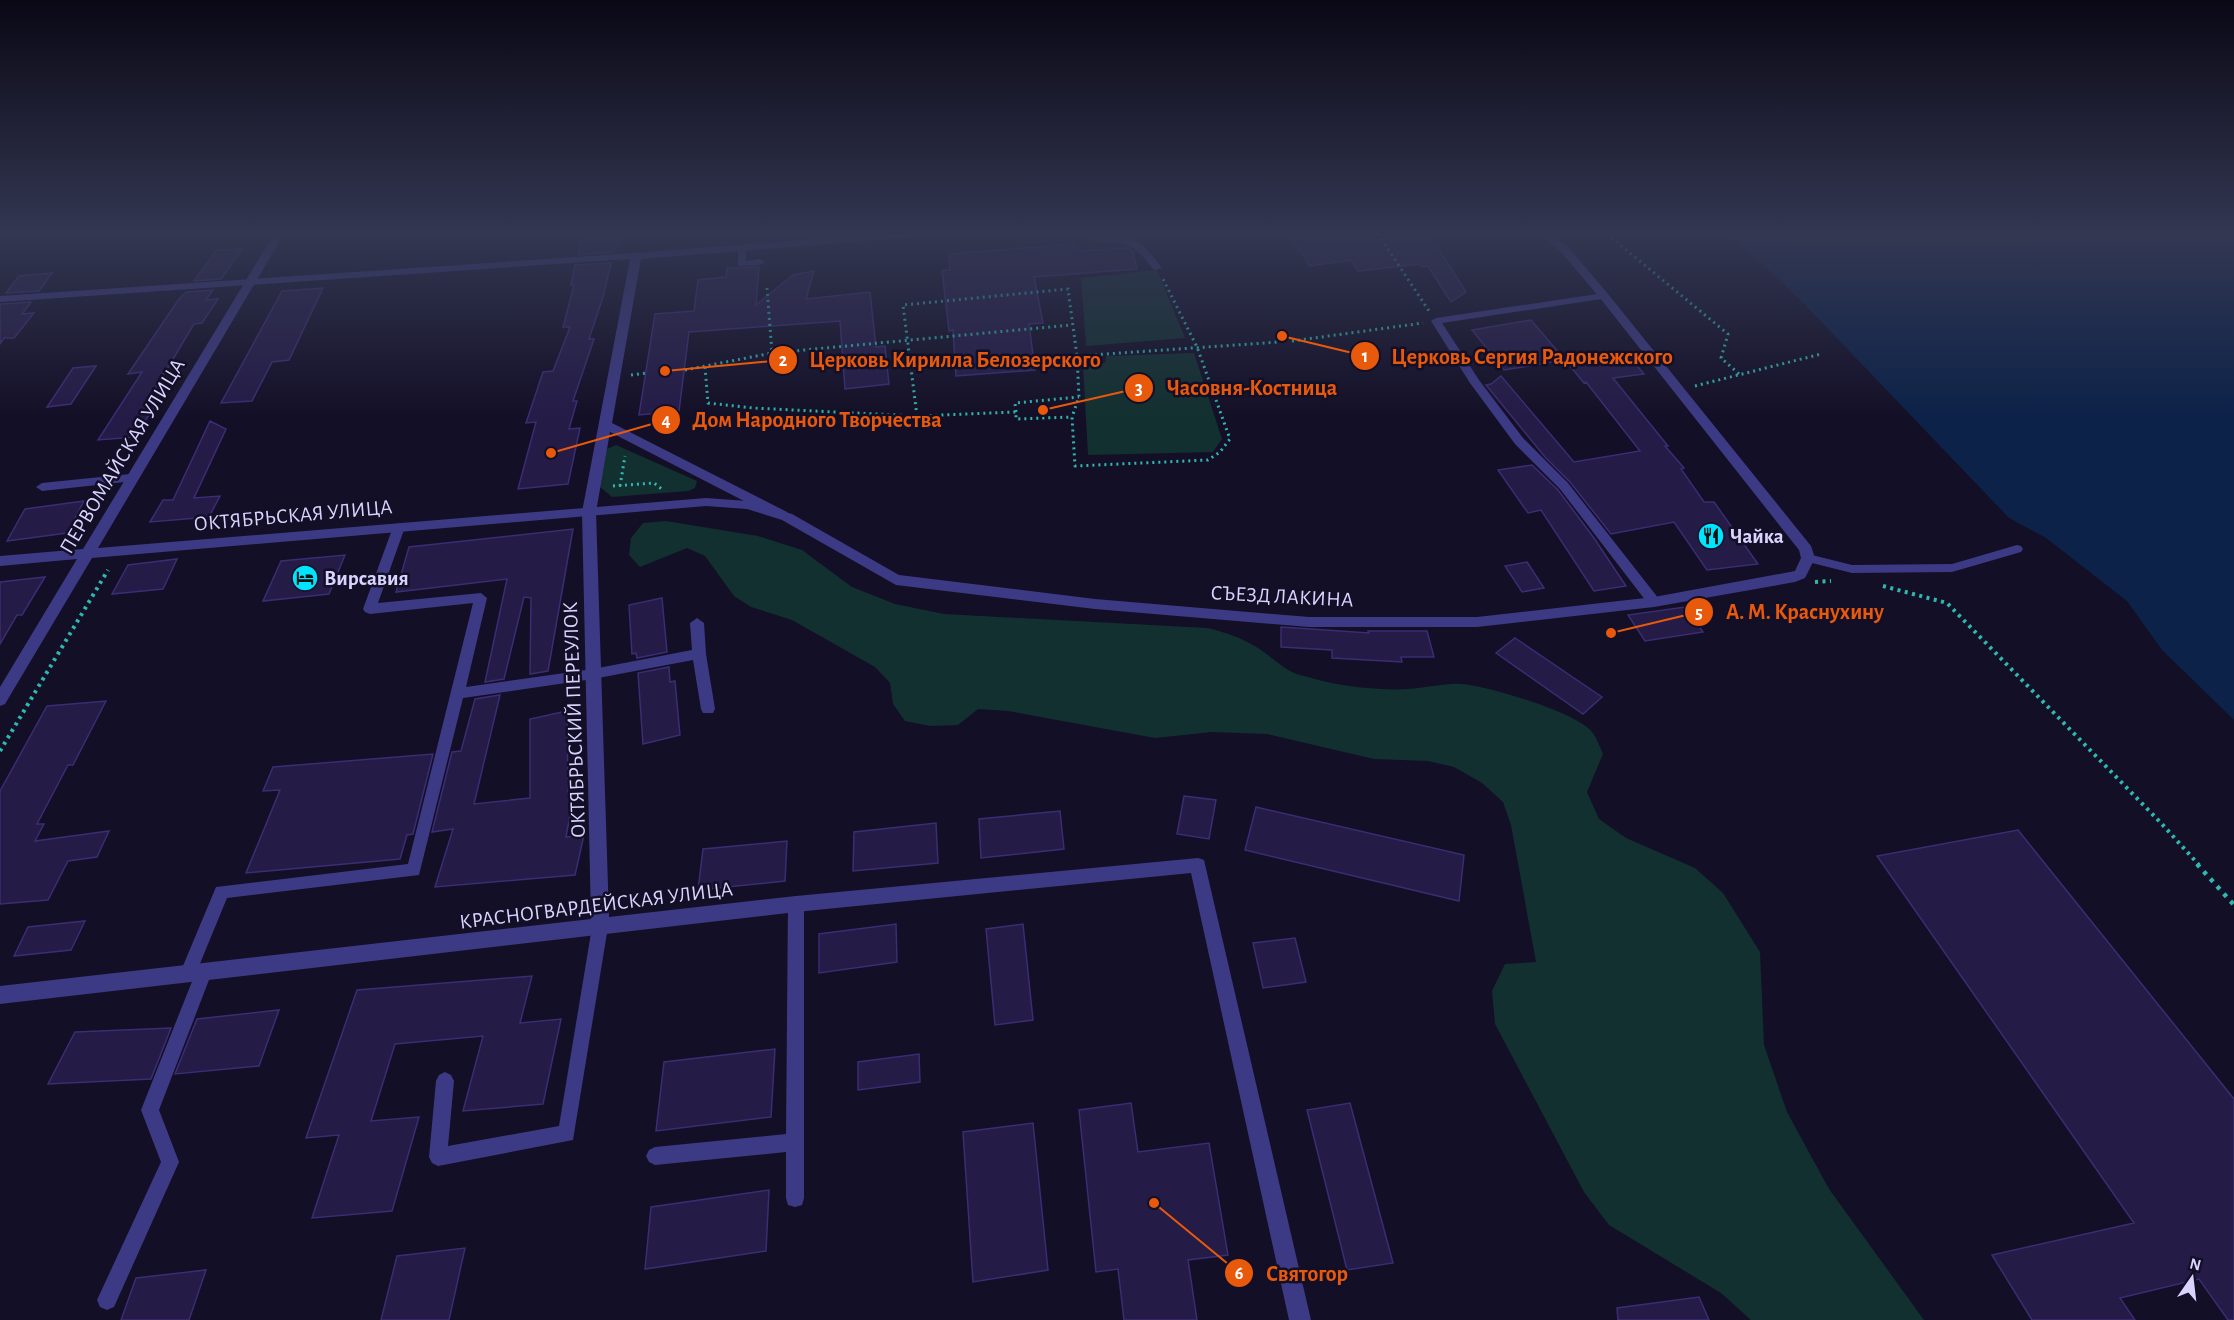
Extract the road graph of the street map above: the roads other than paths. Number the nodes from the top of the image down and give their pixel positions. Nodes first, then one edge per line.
1 (61, 296) edge
2 (242, 296) edge
3 (629, 296) edge
4 (1604, 296) joint
5 (0, 300) edge
6 (606, 425) junction
7 (130, 478) junction
8 (42, 486) dead end
9 (589, 512) junction
10 (787, 517) junction
11 (399, 527) junction
12 (2017, 549) dead end
13 (86, 553) junction
14 (1808, 558) junction
15 (0, 561) edge
16 (1654, 602) junction
17 (697, 623) dead end
18 (699, 654) junction
19 (593, 674) junction
20 (457, 693) junction
21 (0, 700) edge
22 (708, 709) dead end
23 (796, 904) junction
24 (600, 927) junction
25 (196, 973) junction
26 (0, 995) edge
27 (445, 1081) dead end
28 (796, 1142) junction
29 (656, 1156) dead end
30 (795, 1198) dead end
31 (107, 1300) dead end
32 (1300, 1320) edge

1 - 5 street
2 - 7 street, ПЕРВОМАЙСКАЯ УЛИЦА
3 - 6 street, ОКТЯБРЬСКИЙ ПЕРЕУЛОК
4 - 14 street
4 - 16 lane
6 - 9 street, ОКТЯБРЬСКИЙ ПЕРЕУЛОК
6 - 10 street, СЪЕЗД ЛАКИНА
7 - 8 lane
7 - 13 street, ПЕРВОМАЙСКАЯ УЛИЦА
9 - 10 street, СЪЕЗД ЛАКИНА
9 - 11 street, ОКТЯБРЬСКАЯ УЛИЦА
9 - 19 street, ОКТЯБРЬСКИЙ ПЕРЕУЛОК
10 - 16 street, СЪЕЗД ЛАКИНА
11 - 13 street, ОКТЯБРЬСКАЯ УЛИЦА
11 - 20 lane
12 - 14 lane
13 - 15 street, ОКТЯБРЬСКАЯ УЛИЦА
13 - 21 street, ПЕРВОМАЙСКАЯ УЛИЦА
14 - 16 street, СЪЕЗД ЛАКИНА
17 - 18 lane
18 - 19 lane
18 - 22 lane
19 - 20 lane
19 - 24 street, ОКТЯБРЬСКИЙ ПЕРЕУЛОК
20 - 25 lane
23 - 24 street, КРАСНОГВАРДЕЙСКАЯ УЛИЦА
23 - 28 lane
23 - 32 street, КРАСНОГВАРДЕЙСКАЯ УЛИЦА
24 - 25 street, КРАСНОГВАРДЕЙСКАЯ УЛИЦА
24 - 27 lane
25 - 26 street, КРАСНОГВАРДЕЙСКАЯ УЛИЦА
25 - 31 lane
28 - 29 lane
28 - 30 lane

